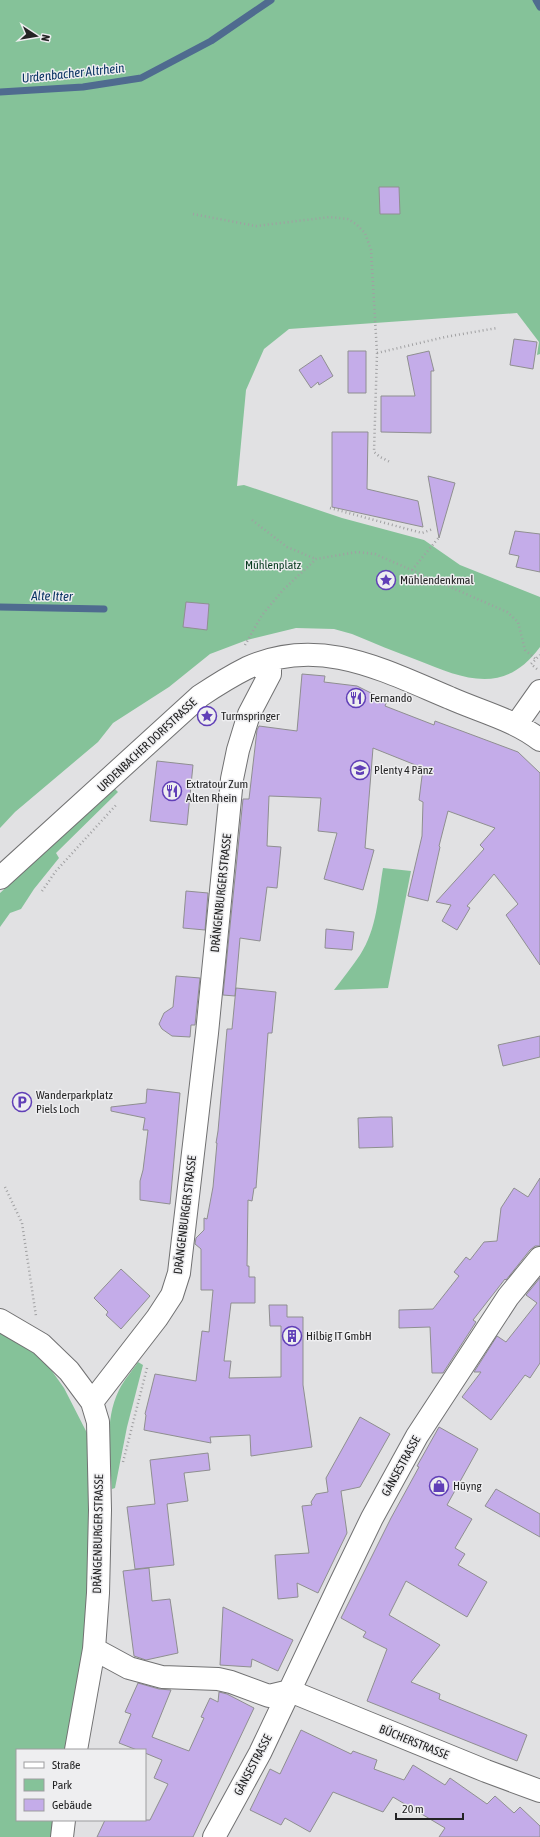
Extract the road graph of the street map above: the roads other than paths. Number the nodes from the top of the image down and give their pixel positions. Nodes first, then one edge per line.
1 (270, 660) junction
2 (540, 691) edge
3 (516, 725) junction
4 (540, 740) edge
5 (0, 878) edge
6 (540, 1258) edge
7 (0, 1320) edge
8 (92, 1402) junction
9 (94, 1649) junction
10 (290, 1691) junction
11 (76, 1749) edge
12 (540, 1791) edge
13 (64, 1821) edge
14 (62, 1837) edge
15 (214, 1837) edge

1 - 3 street, URDENBACHER DORFSTRASSE
1 - 5 street, URDENBACHER DORFSTRASSE
1 - 8 street, DRÄNGENBURGER STRASSE
2 - 3 street
3 - 4 street, URDENBACHER DORFSTRASSE
6 - 10 street, GÄNSESTRASSE
7 - 8 street
8 - 9 street, DRÄNGENBURGER STRASSE
9 - 10 street
9 - 11 street, DRÄNGENBURGER STRASSE
10 - 12 street, BÜCHERSTRASSE
10 - 15 street, GÄNSESTRASSE
13 - 14 street

